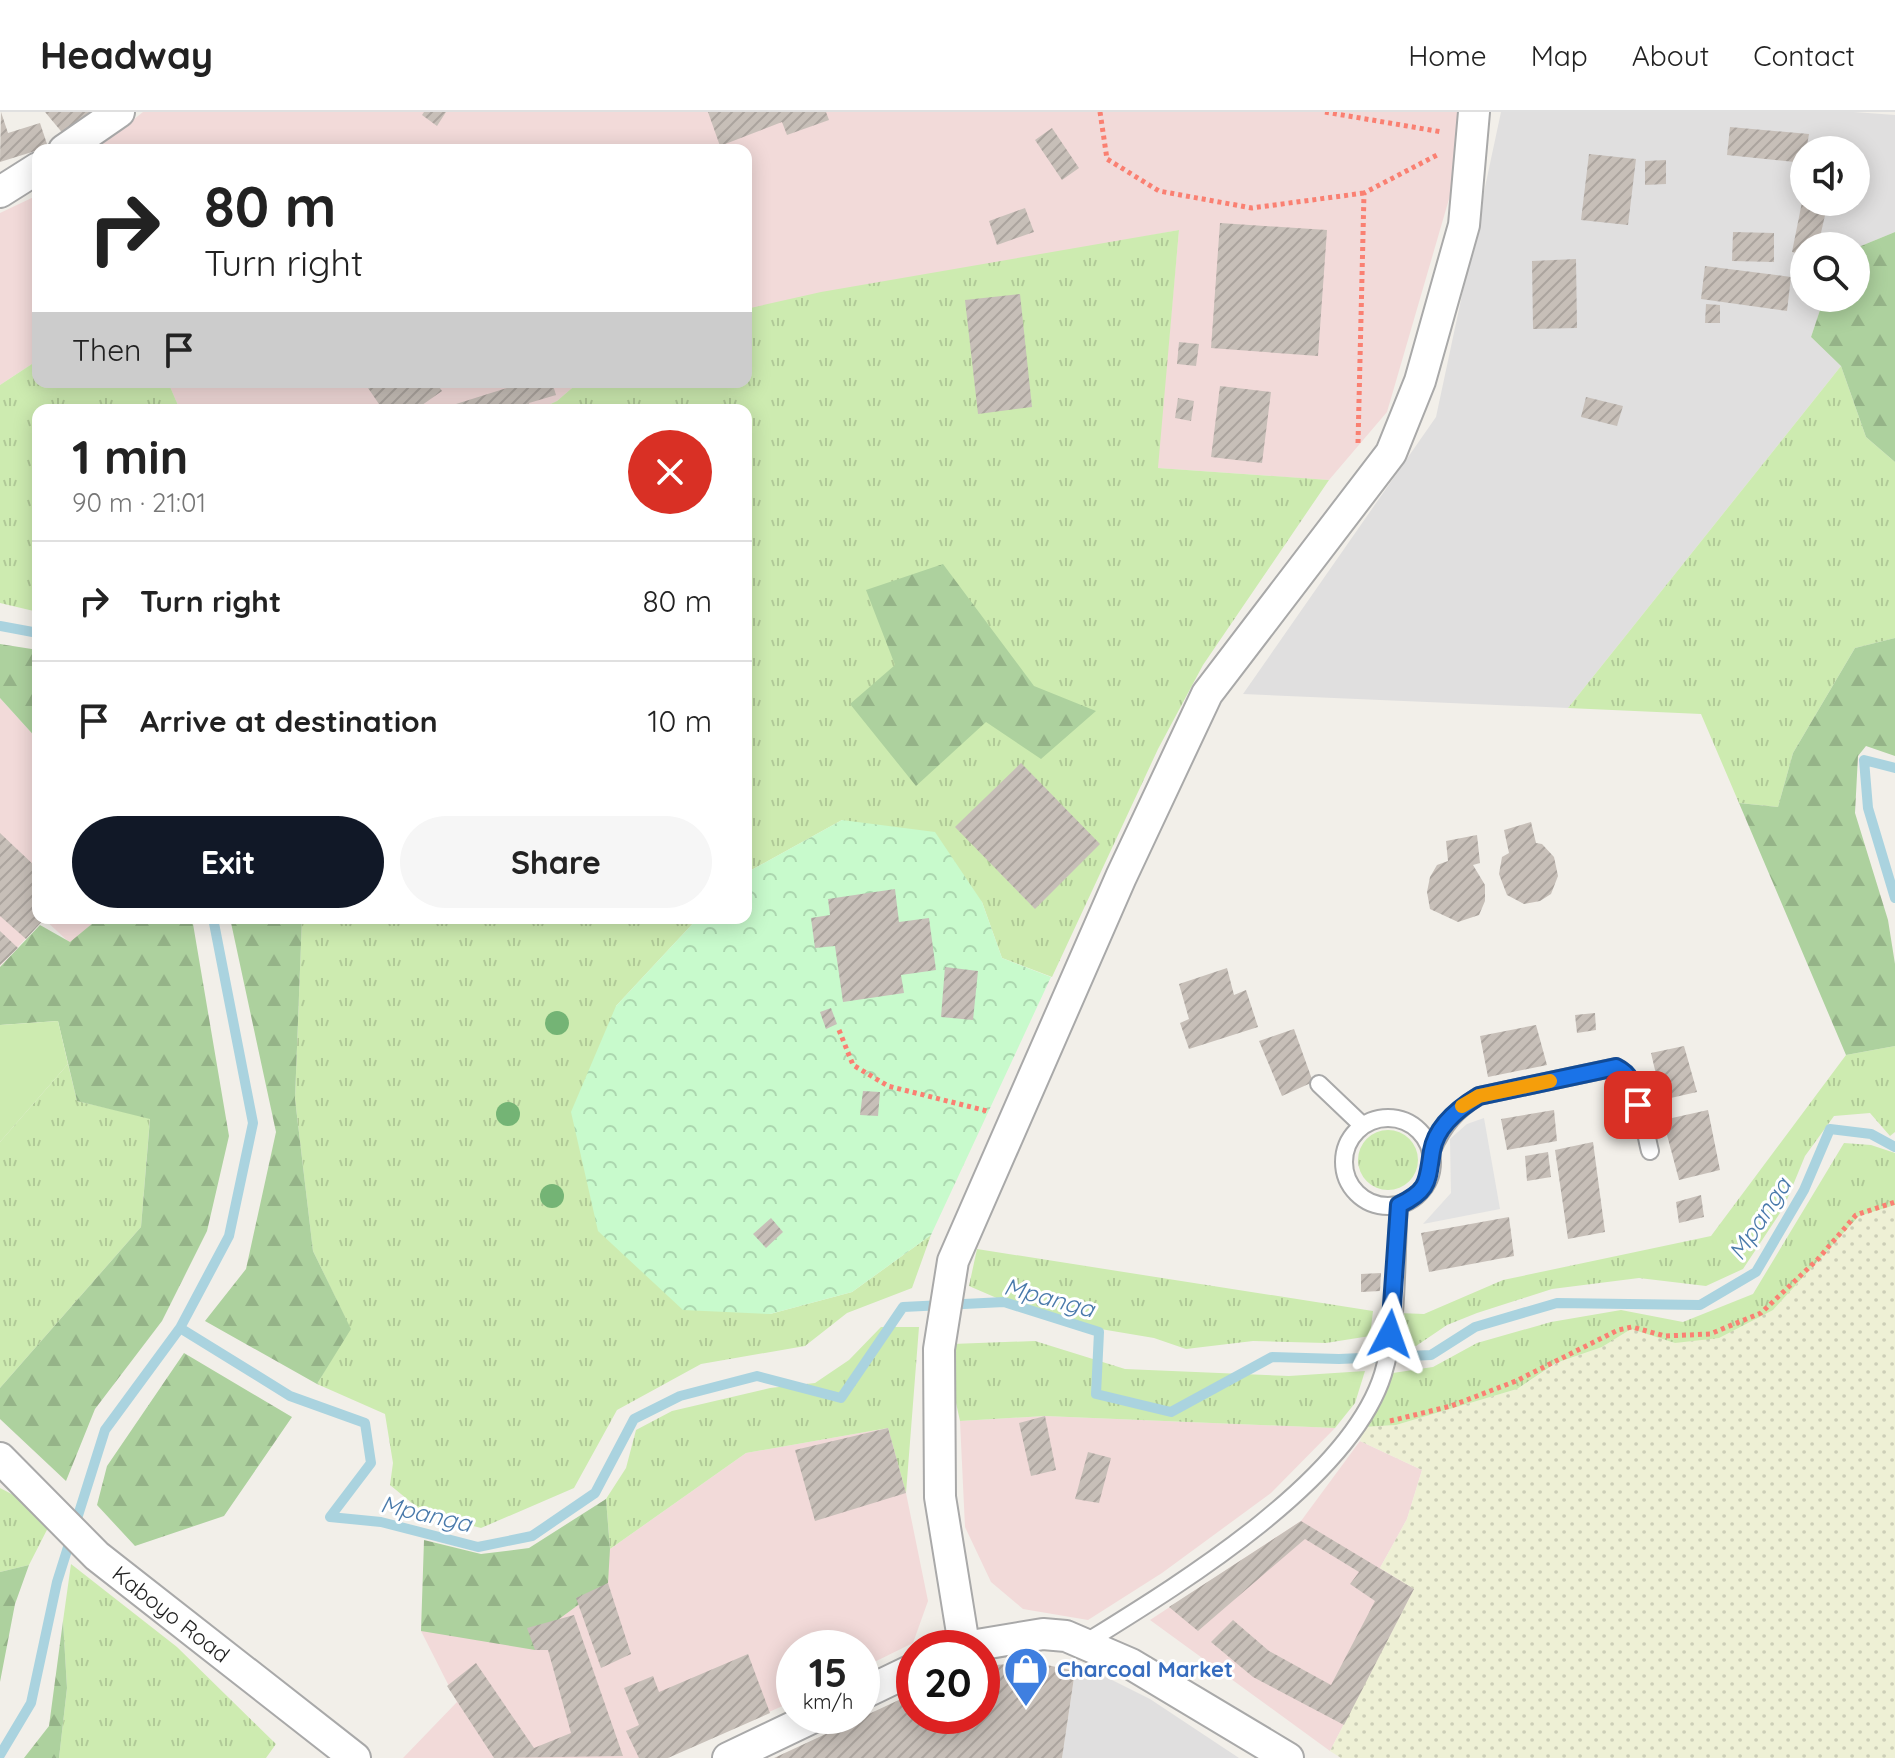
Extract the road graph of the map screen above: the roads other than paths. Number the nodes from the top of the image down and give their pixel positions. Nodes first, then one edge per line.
1 (119, 112) edge
2 (1474, 124) edge
3 (73, 144) edge
4 (32, 172) edge
5 (0, 192) edge
6 (1319, 1084) dead end
7 (1362, 1125) junction
8 (1432, 1150) junction
9 (1650, 1151) dead end
10 (1399, 1205) junction
11 (0, 1458) edge
12 (959, 1630) edge
13 (1000, 1641) edge
14 (1085, 1643) junction
15 (778, 1734) edge
16 (355, 1758) edge
17 (728, 1758) edge
18 (1288, 1758) edge

1 - 3 street
2 - 12 street
4 - 5 street
6 - 7 lane
7 - 8 lane
7 - 10 lane
8 - 9 lane
8 - 10 lane
10 - 14 lane
11 - 16 street, Kaboyo Road
13 - 14 street
14 - 18 street
15 - 17 street

